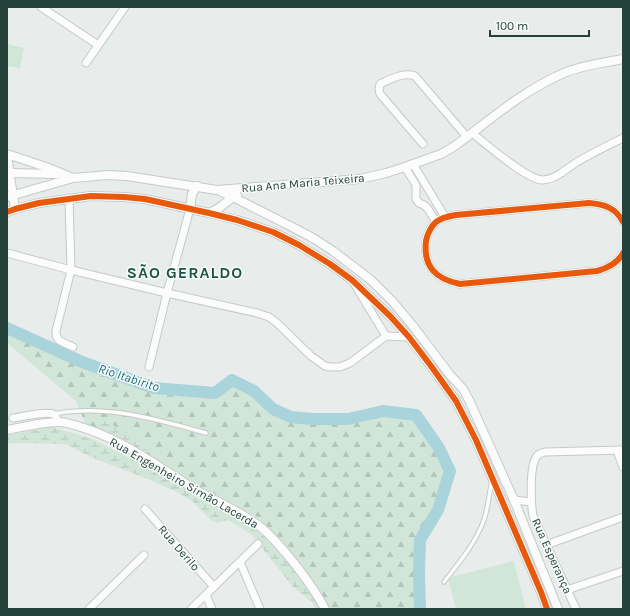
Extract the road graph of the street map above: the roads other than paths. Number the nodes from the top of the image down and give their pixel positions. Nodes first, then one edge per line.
1 (41, 7) edge
2 (125, 7) edge
3 (98, 46) junction
4 (623, 59) edge
5 (86, 63) dead end
6 (469, 135) junction
7 (623, 138) edge
8 (424, 144) dead end
9 (7, 155) edge
10 (409, 165) junction
11 (10, 173) junction
12 (63, 174) junction
13 (73, 178) junction
14 (197, 186) junction
15 (257, 187) junction
16 (217, 190) junction
17 (10, 196) edge
18 (233, 197) junction
19 (70, 198) junction
20 (190, 209) junction
21 (11, 210) edge
22 (209, 213) junction
23 (445, 217) junction
24 (436, 222) junction
25 (623, 222) edge
26 (7, 253) edge
27 (623, 253) edge
28 (71, 270) junction
29 (352, 280) junction
30 (167, 293) junction
31 (386, 336) junction
32 (408, 338) junction
33 (73, 347) dead end
34 (149, 367) dead end
35 (52, 414) junction
36 (13, 418) dead end
37 (58, 422) junction
38 (7, 430) edge
39 (206, 433) dead end
40 (620, 450) edge
41 (623, 467) edge
42 (492, 478) junction
43 (514, 500) junction
44 (531, 502) junction
45 (145, 510) dead end
46 (623, 517) edge
47 (258, 544) dead end
48 (546, 545) junction
49 (144, 555) dead end
50 (240, 562) junction
51 (623, 571) edge
52 (444, 582) dead end
53 (214, 587) junction
54 (567, 590) junction
55 (206, 595) junction
56 (89, 609) edge
57 (191, 609) edge
58 (212, 609) edge
59 (260, 609) edge
60 (325, 609) edge
61 (547, 609) edge
62 (558, 609) edge
63 (576, 609) edge

1 - 3 street
2 - 3 street
3 - 5 street
4 - 6 street, Rua Ana Maria Teixeira
6 - 7 street
6 - 8 street
6 - 10 street, Rua Ana Maria Teixeira
9 - 11 street
9 - 12 street, Rua Ana Maria Teixeira
10 - 15 street, Rua Ana Maria Teixeira
10 - 23 street
10 - 24 street
11 - 12 street
11 - 17 street
12 - 13 street, Rua Ana Maria Teixeira
13 - 14 street, Rua Ana Maria Teixeira
13 - 17 street
14 - 16 street, Rua Ana Maria Teixeira
14 - 20 street
15 - 16 street, Rua Ana Maria Teixeira
15 - 18 street
16 - 18 street
17 - 21 street
18 - 22 street
18 - 43 street
19 - 20 street
19 - 21 street
19 - 28 street
20 - 22 street
20 - 30 street
22 - 29 street
23 - 24 street
23 - 25 street
24 - 27 street
26 - 28 street
28 - 30 street
28 - 33 street
29 - 31 street
29 - 32 street
30 - 31 street
30 - 34 street
31 - 32 street
32 - 42 street
35 - 36 street
35 - 37 street
35 - 39 lane
37 - 38 street, Rua Engenheiro Simão Lacerda
37 - 60 street, Rua Engenheiro Simão Lacerda
40 - 41 street
40 - 44 street, Rua Esperança
42 - 52 lane
42 - 61 street
43 - 44 street
43 - 62 street
44 - 48 street, Rua Esperança
45 - 53 street, Rua Derilo
46 - 48 street
47 - 50 street
48 - 54 street, Rua Esperança
49 - 56 street
50 - 53 street
50 - 59 street
51 - 54 street
53 - 55 street
54 - 63 street, Rua Esperança
55 - 57 street
55 - 58 street

